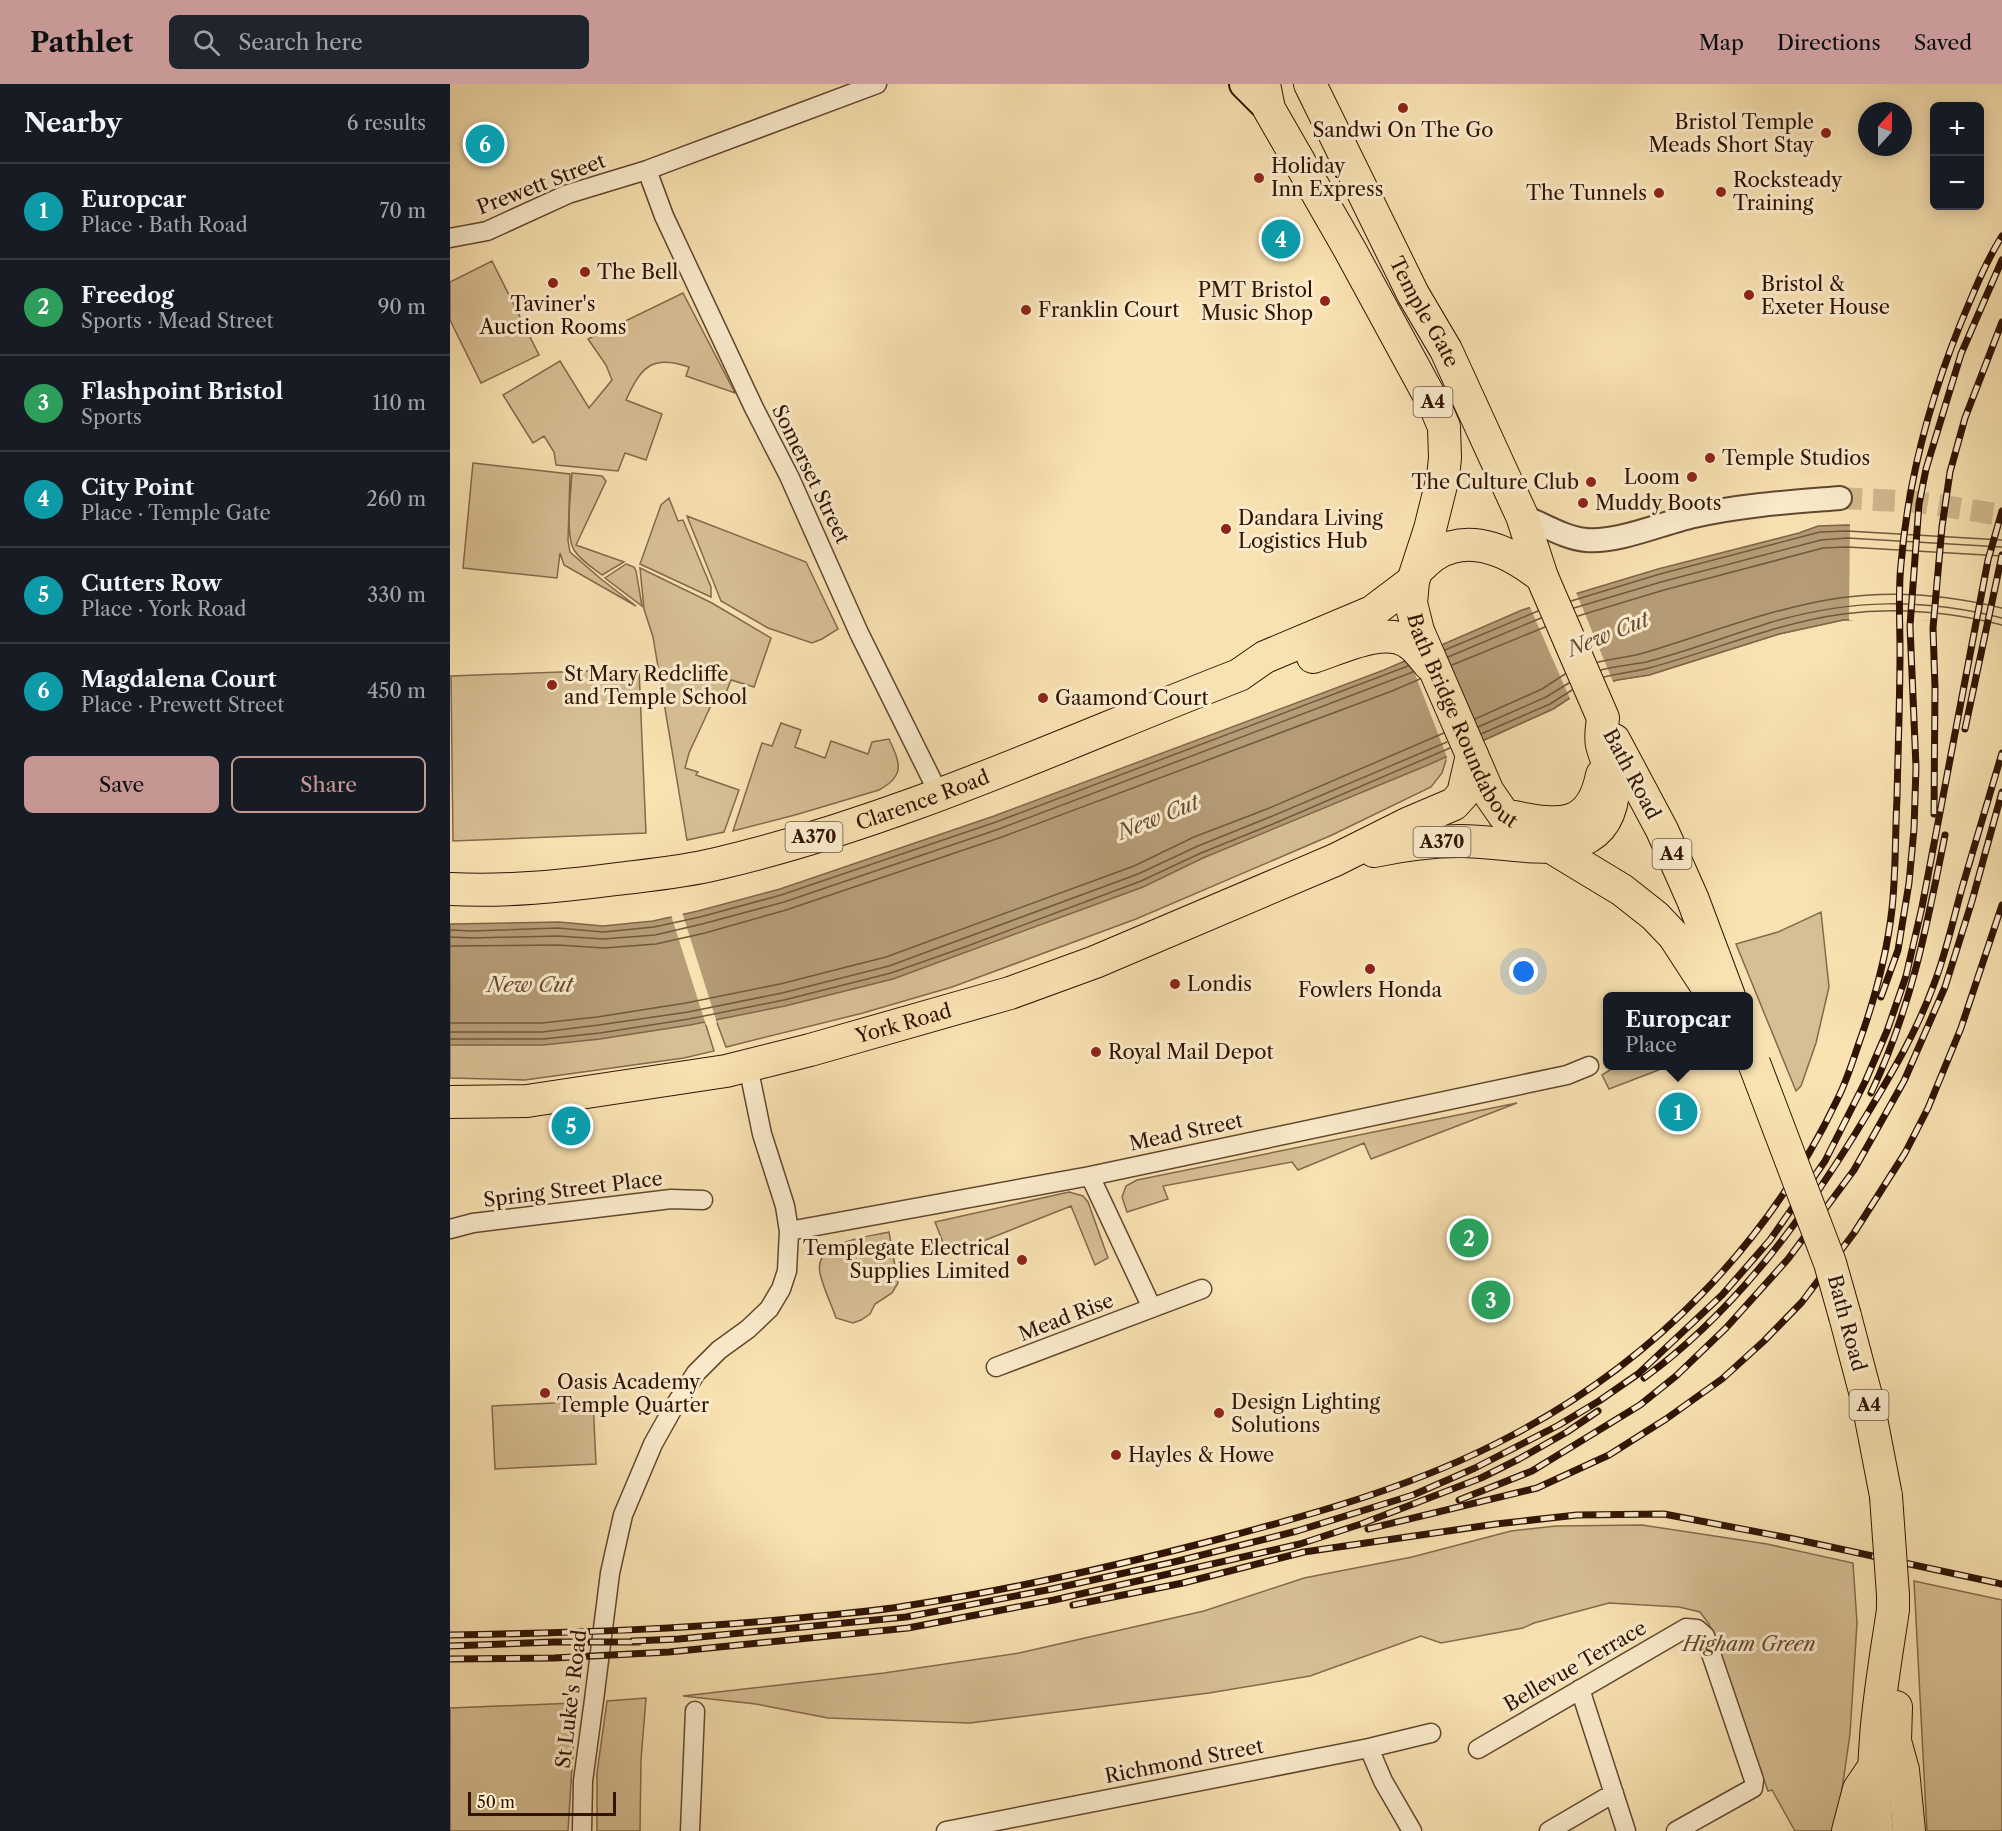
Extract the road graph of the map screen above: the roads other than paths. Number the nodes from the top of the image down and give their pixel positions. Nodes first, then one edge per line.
1 (877, 84) edge
2 (1244, 84) edge
3 (1308, 87) edge
4 (1267, 96) edge
5 (647, 170) junction
6 (450, 238) edge
7 (1840, 498) tunnel mouth
8 (1522, 516) junction
9 (1415, 575) junction
10 (1545, 585) junction
11 (1403, 633) junction
12 (1239, 675) junction
13 (1602, 715) junction
14 (1606, 757) junction
15 (1473, 766) junction
16 (940, 796) junction
17 (1504, 815) junction
18 (1551, 847) junction
19 (1335, 860) junction
20 (450, 889) edge
21 (1710, 992) edge
22 (1728, 992) edge
23 (1753, 1061) edge
24 (748, 1066) junction
25 (1589, 1066) dead end
26 (450, 1102) edge
27 (1090, 1176) junction
28 (703, 1200) dead end
29 (450, 1229) edge
30 (789, 1231) junction
31 (1202, 1289) dead end
32 (1152, 1308) junction
33 (996, 1367) dead end
34 (1893, 1603) junction
35 (1580, 1689) junction
36 (695, 1711) dead end
37 (1431, 1733) dead end
38 (1895, 1741) junction
39 (1369, 1748) junction
40 (1478, 1749) dead end
41 (1874, 1766) junction
42 (1614, 1793) junction
43 (1875, 1824) edge
44 (582, 1831) edge
45 (690, 1831) edge
46 (946, 1831) edge
47 (1412, 1831) edge
48 (1549, 1831) edge
49 (1626, 1831) edge
50 (1676, 1831) edge
51 (1848, 1831) edge
52 (1909, 1831) edge

1 - 5 street, Prewett Street
2 - 4 main road
3 - 8 highway, Temple Gate / A4
4 - 9 highway, A4
5 - 6 street, Prewett Street
5 - 16 street, Somerset Street
7 - 8 street
8 - 10 highway, Temple Gate / A4
9 - 10 highway
9 - 11 highway, Bath Bridge Roundabout / A4
9 - 12 highway, Clarence Road / A370
10 - 13 highway, Bath Bridge Roundabout / A4
11 - 12 highway, Clarence Road / A370
11 - 15 highway, Bath Bridge Roundabout / A4
12 - 16 highway, Clarence Road / A370
13 - 14 highway, Bath Bridge Roundabout / A4
13 - 22 highway, Bath Road / A4
14 - 17 highway, Bath Bridge Roundabout / A4
14 - 18 highway, A4
15 - 17 highway, Bath Bridge Roundabout / A4
15 - 19 highway, York Road / A370
16 - 20 highway, Clarence Road / A370
17 - 18 highway, A4
18 - 19 highway, York Road / A370
18 - 21 highway, A4
19 - 24 highway, York Road / A370
23 - 34 highway, Bath Road / A4, bridge
24 - 26 highway, York Road / A370
24 - 30 street, St Luke's Road
25 - 27 street, Mead Street
27 - 30 street, Mead Street
27 - 32 street
28 - 29 street, Spring Street Place
30 - 44 street, St Luke's Road
31 - 32 street, Mead Rise
32 - 33 street, Mead Rise
34 - 38 highway, Bath Road / A4
34 - 41 highway, Bath Road / A4
35 - 40 street, Bellevue Terrace
35 - 42 street
35 - 50 street, Bellevue Terrace
36 - 45 street
37 - 39 street, Richmond Street
38 - 43 highway, Bath Road / A4
38 - 52 highway, Bath Road / A4
39 - 46 street, Richmond Street
39 - 47 street
41 - 43 highway, Bath Road / A4
41 - 51 highway
42 - 48 street
42 - 49 street

